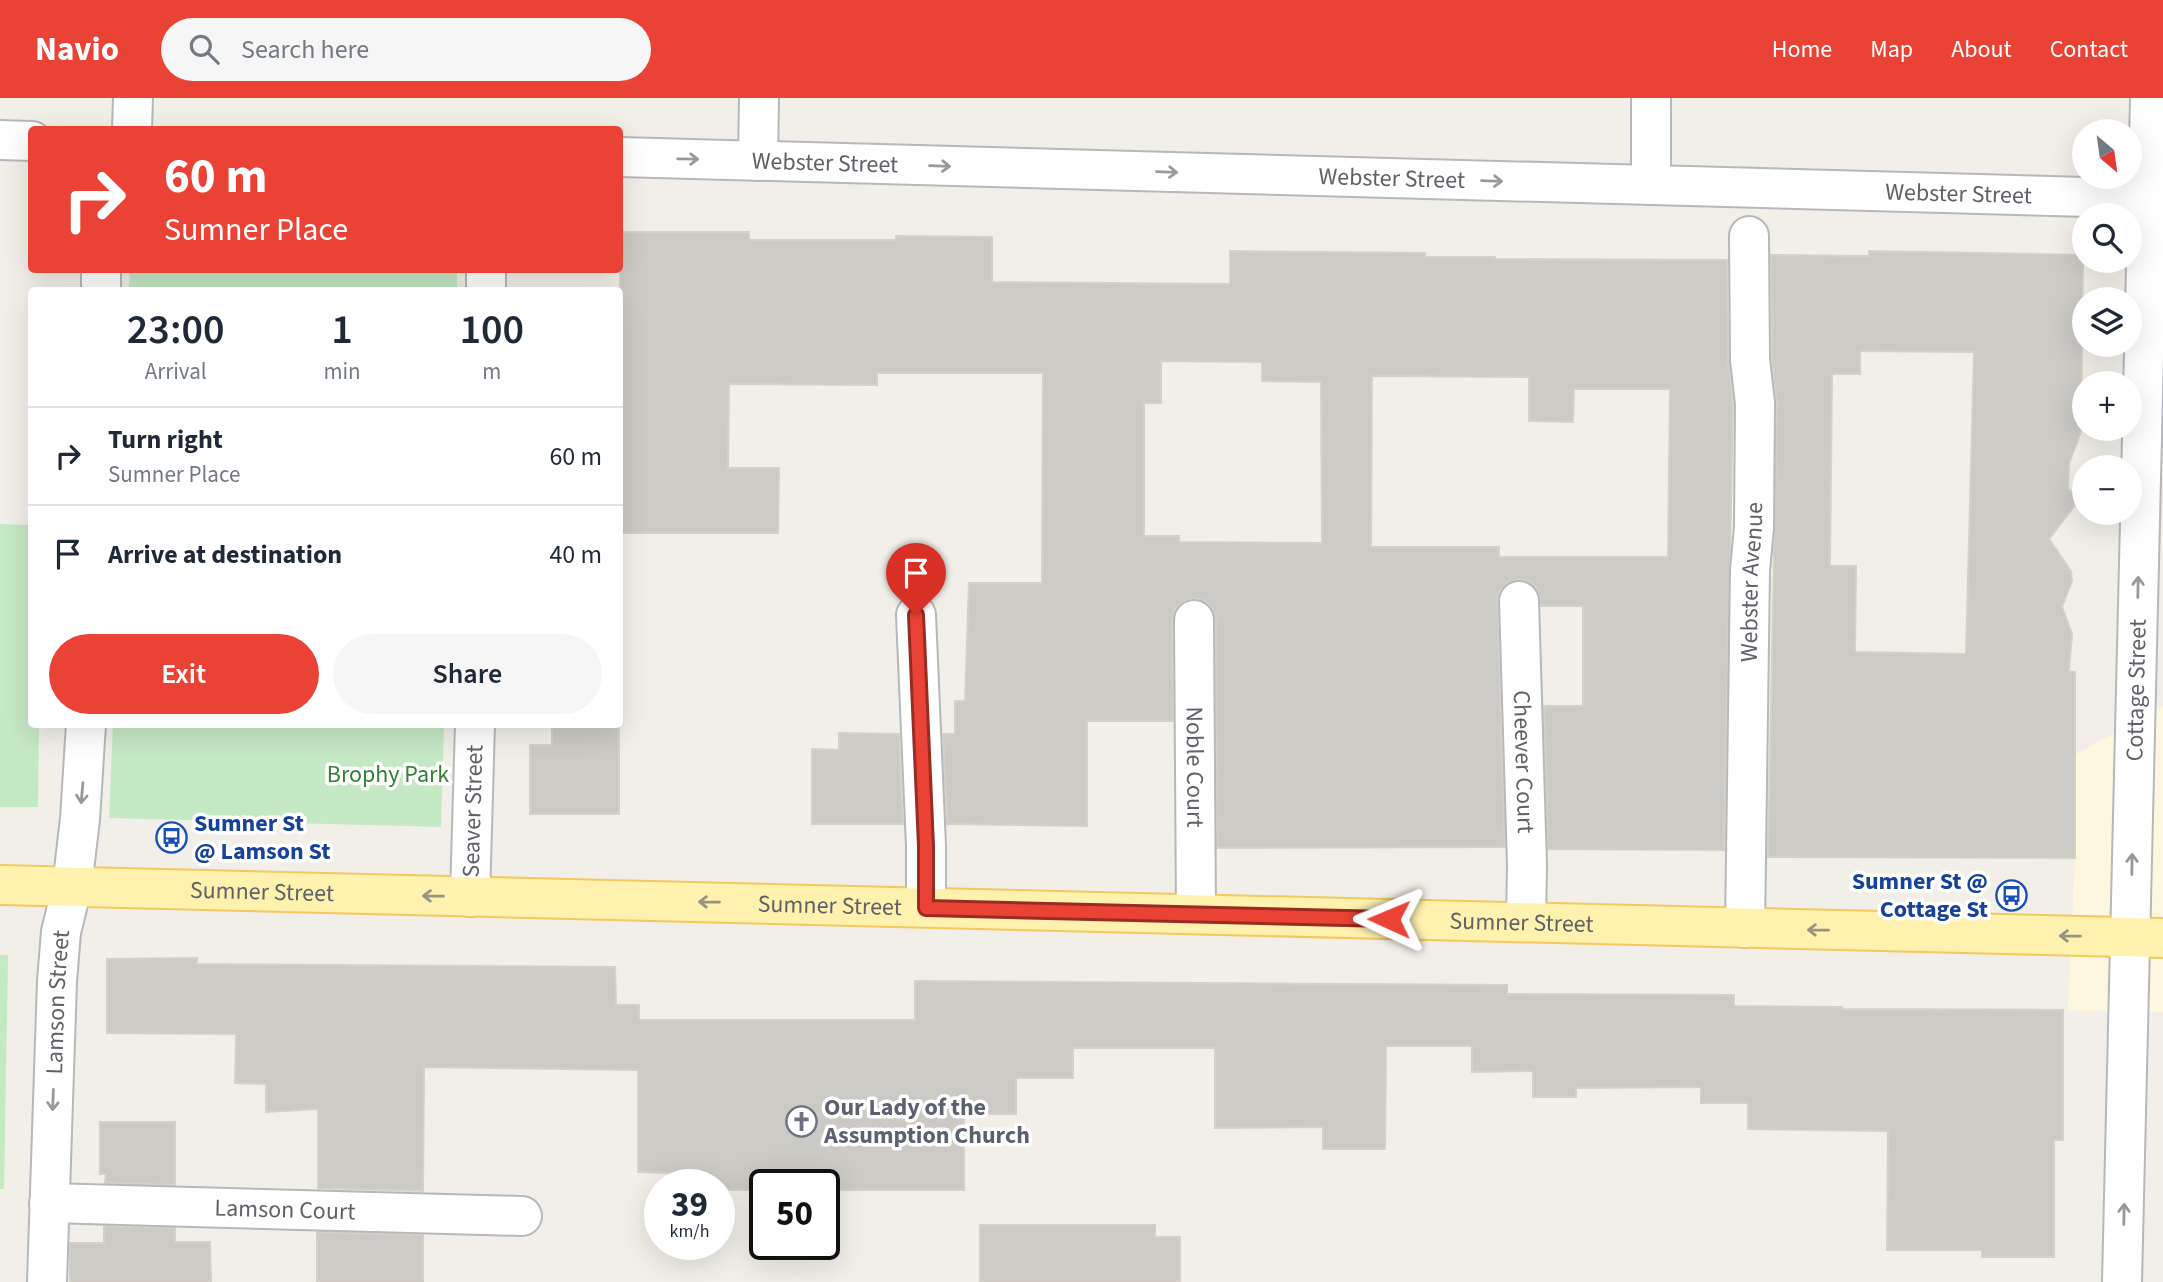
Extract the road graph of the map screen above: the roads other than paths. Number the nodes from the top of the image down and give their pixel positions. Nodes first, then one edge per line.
1 (132, 98) edge
2 (759, 98) edge
3 (1651, 98) edge
4 (2150, 98) edge
5 (132, 126) edge
6 (0, 140) edge
7 (28, 141) edge
8 (623, 157) edge
9 (758, 160) junction
10 (1651, 185) junction
11 (2155, 198) edge
12 (1749, 236) dead end
13 (1519, 601) dead end
14 (916, 615) dead end
15 (1194, 620) dead end
16 (86, 728) edge
17 (475, 728) edge
18 (0, 885) edge
19 (72, 887) junction
20 (470, 897) junction
21 (926, 908) junction
22 (1196, 914) junction
23 (1526, 922) junction
24 (1745, 928) junction
25 (2146, 937) edge
26 (49, 1203) junction
27 (522, 1216) dead end
28 (47, 1282) edge
29 (2122, 1282) edge

1 - 5 street
2 - 9 street
3 - 10 street
4 - 11 street, Cottage Street
6 - 7 street
8 -> 9 street, Webster Street
9 -> 10 street, Webster Street
10 - 11 street, Webster Street
25 -> 11 street, Cottage Street
12 - 24 street, Webster Avenue
13 - 23 street, Cheever Court
14 - 21 street
15 - 22 street, Noble Court
16 -> 19 street, Lamson Street
17 - 20 street, Seaver Street
18 - 19 main road, Sumner Street
20 -> 19 main road, Sumner Street
19 -> 26 street, Lamson Street
21 -> 20 main road, Sumner Street
21 - 22 main road, Sumner Street
22 - 23 main road, Sumner Street
23 - 24 main road, Sumner Street
25 -> 24 main road, Sumner Street
29 -> 25 street, Cottage Street
26 - 27 street, Lamson Court
26 - 28 street, Lamson Street

